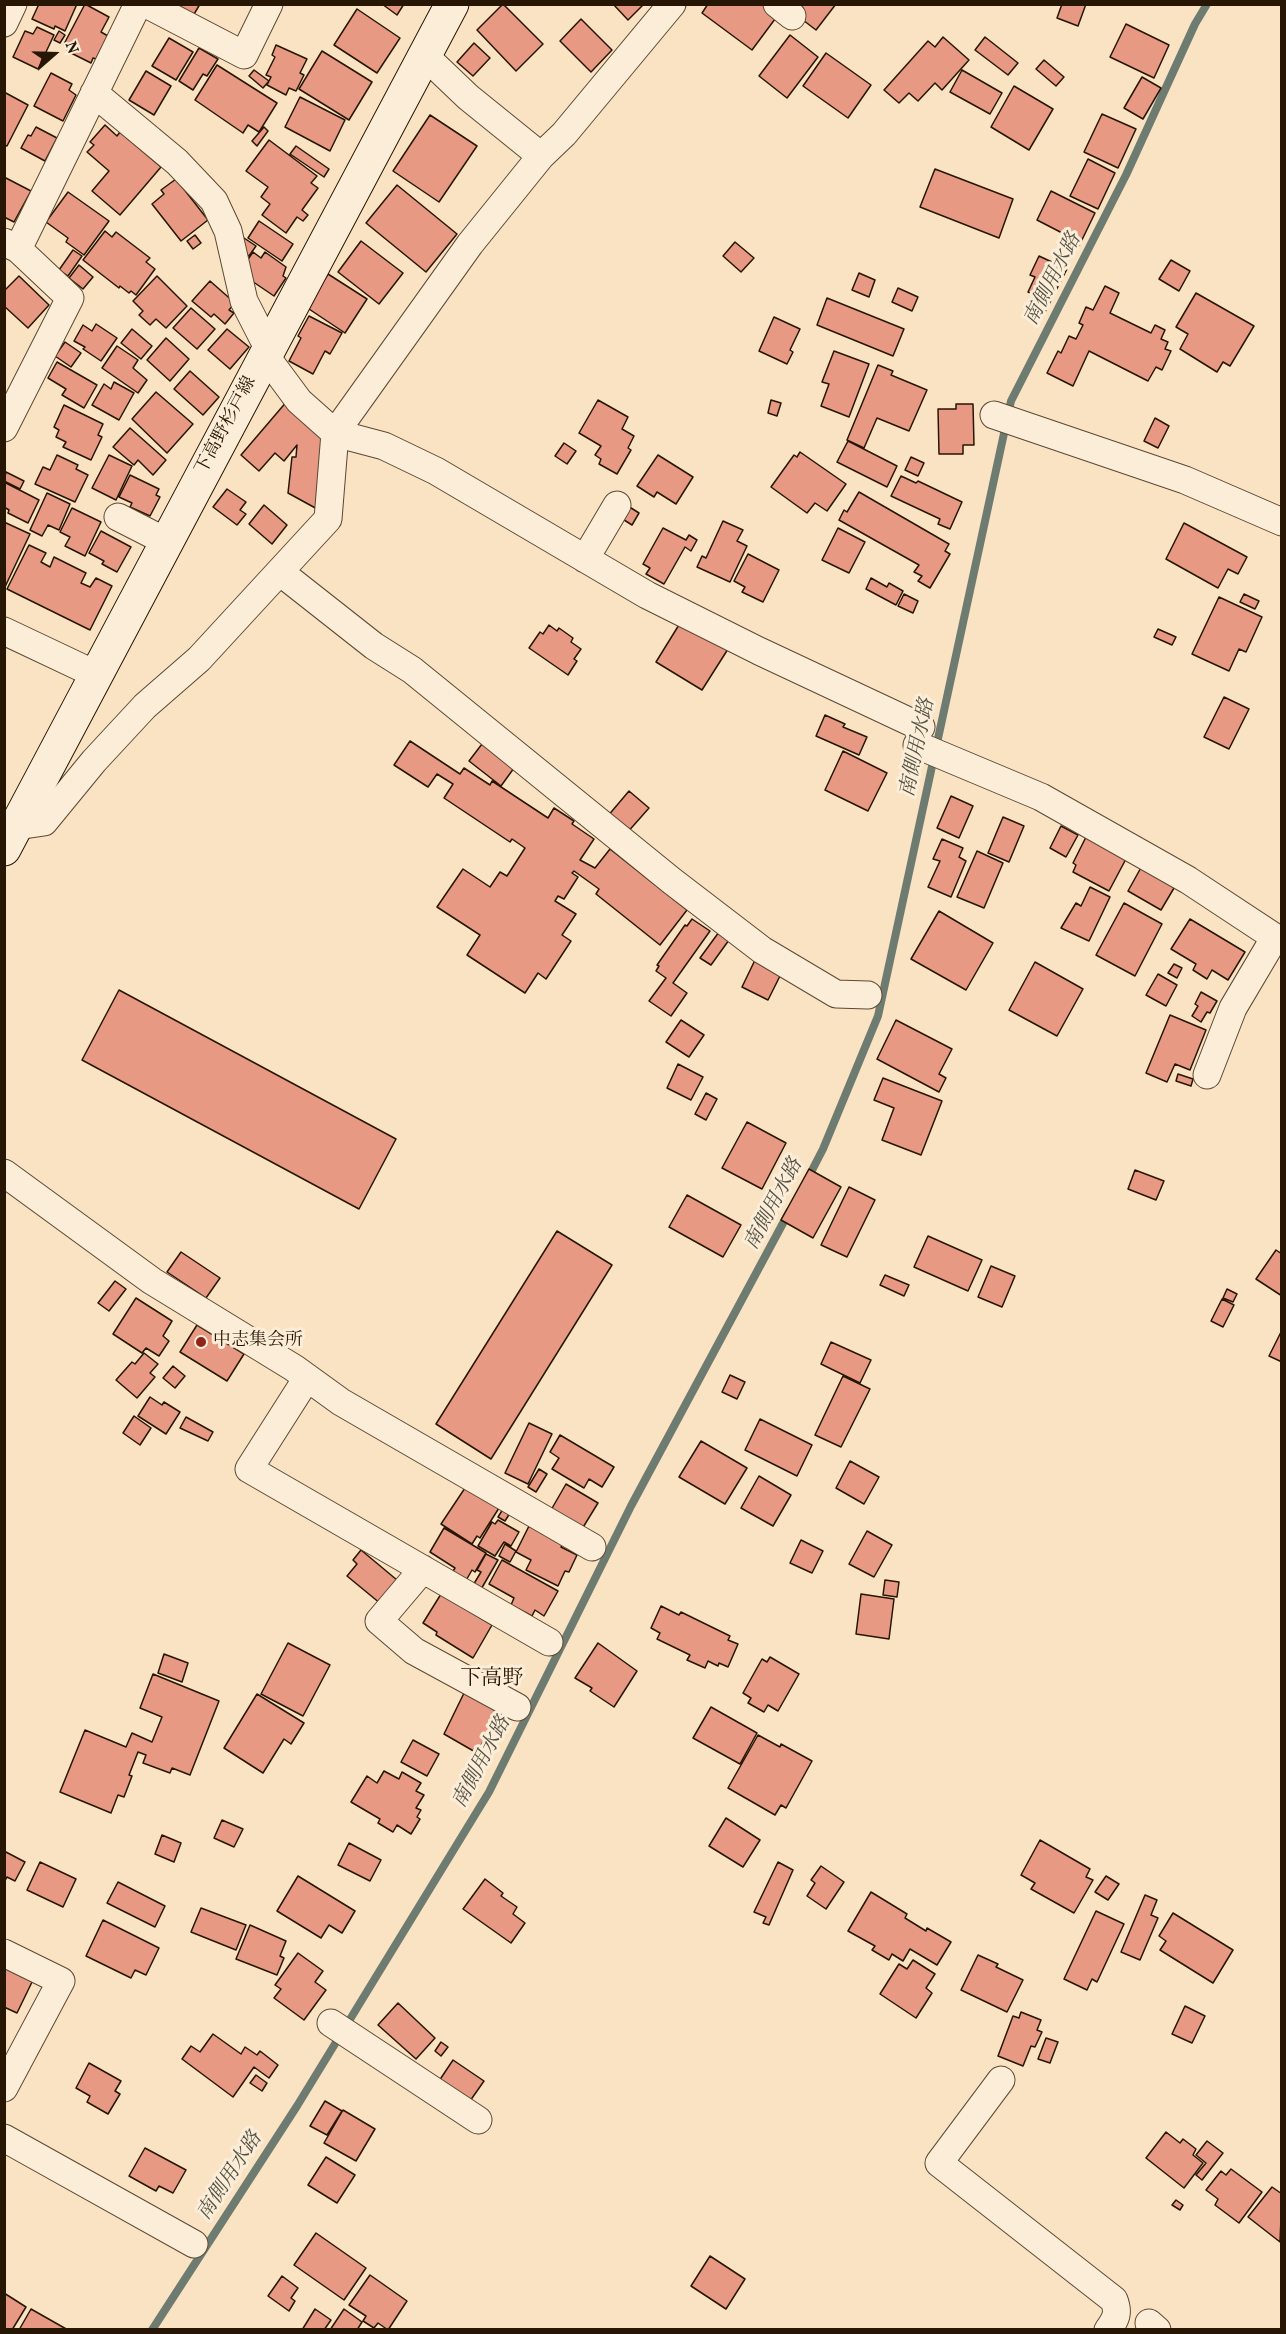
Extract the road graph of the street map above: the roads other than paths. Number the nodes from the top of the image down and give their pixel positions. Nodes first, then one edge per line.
1 (14, 4) edge
2 (138, 4) edge
3 (146, 4) edge
4 (269, 4) edge
5 (452, 4) edge
6 (667, 7) edge
7 (4, 23) edge
8 (425, 56) junction
9 (94, 93) junction
10 (541, 156) junction
11 (11, 246) edge
12 (266, 352) junction
13 (994, 414) dead end
14 (4, 428) edge
15 (335, 433) junction
16 (617, 505) dead end
17 (118, 518) dead end
18 (1281, 522) edge
19 (167, 542) junction
20 (585, 558) junction
21 (279, 572) junction
22 (4, 631) edge
23 (97, 675) junction
24 (11, 837) edge
25 (1278, 939) edge
26 (868, 994) dead end
27 (1207, 1075) dead end
28 (4, 1173) edge
29 (307, 1378) junction
30 (592, 1547) dead end
31 (423, 1569) junction
32 (549, 1642) dead end
33 (517, 1707) dead end
34 (4, 1953) edge
35 (331, 2023) dead end
36 (11, 2060) edge
37 (1001, 2080) dead end
38 (4, 2088) edge
39 (478, 2120) dead end
40 (4, 2138) edge
41 (194, 2244) dead end
42 (1108, 2330) edge

1 - 7 street
2 - 9 street
3 - 4 street
5 - 8 main road, 下高野杉戸線
6 - 10 street
8 - 10 street
8 - 12 main road, 下高野杉戸線
9 - 11 street
9 - 12 street
10 - 15 street
11 - 14 street
12 - 15 street
12 - 19 main road, 下高野杉戸線
13 - 18 street
15 - 20 street
15 - 21 street
16 - 20 street
17 - 19 street
19 - 23 main road, 下高野杉戸線
20 - 25 street
21 - 24 street
21 - 26 street
22 - 23 street
23 - 24 main road, 下高野杉戸線
25 - 27 street
28 - 29 street
29 - 30 street
29 - 31 street
31 - 32 street
31 - 33 street
34 - 36 street
35 - 39 street
36 - 38 street
37 - 42 street
40 - 41 street

